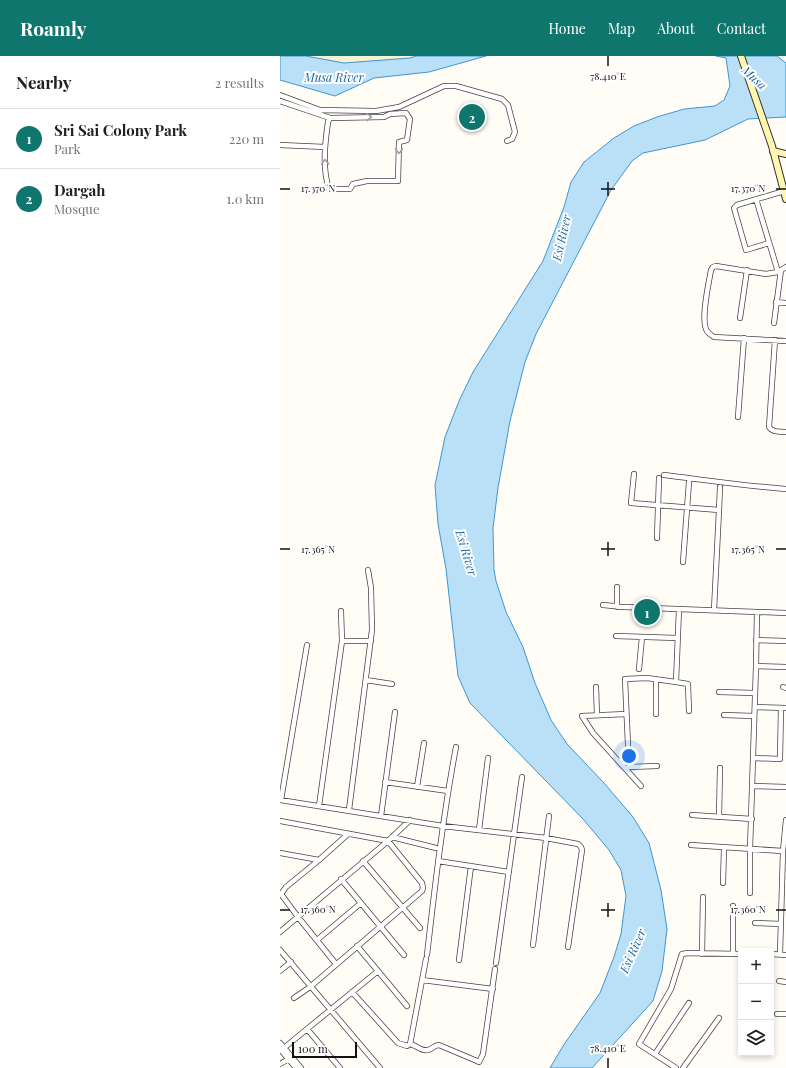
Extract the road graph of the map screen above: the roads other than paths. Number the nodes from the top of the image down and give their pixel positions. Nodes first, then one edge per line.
1 (741, 56) edge
2 (280, 95) edge
3 (280, 101) edge
4 (330, 118) junction
5 (507, 141) dead end
6 (280, 145) edge
7 (325, 147) junction
8 (772, 149) junction
9 (786, 154) edge
10 (784, 191) junction
11 (756, 199) junction
12 (786, 199) edge
13 (769, 243) junction
14 (786, 267) edge
15 (747, 270) junction
16 (779, 271) junction
17 (776, 302) junction
18 (786, 303) edge
19 (740, 318) dead end
20 (774, 323) dead end
21 (744, 338) junction
22 (774, 340) junction
23 (786, 341) edge
24 (738, 417) dead end
25 (786, 432) edge
26 (634, 474) dead end
27 (689, 482) dead end
28 (720, 487) dead end
29 (786, 489) edge
30 (658, 506) junction
31 (688, 508) junction
32 (719, 510) junction
33 (657, 538) dead end
34 (683, 562) dead end
35 (368, 570) dead end
36 (617, 587) dead end
37 (603, 605) dead end
38 (617, 607) junction
39 (679, 609) junction
40 (714, 610) junction
41 (341, 611) dead end
42 (756, 612) junction
43 (786, 613) edge
44 (616, 636) dead end
45 (642, 638) junction
46 (677, 638) junction
47 (756, 640) junction
48 (342, 641) junction
49 (371, 641) junction
50 (786, 641) edge
51 (307, 645) dead end
52 (756, 666) junction
53 (786, 667) edge
54 (639, 669) dead end
55 (656, 679) junction
56 (366, 680) junction
57 (676, 682) junction
58 (392, 684) dead end
59 (596, 687) dead end
60 (719, 692) dead end
61 (755, 693) junction
62 (754, 707) junction
63 (784, 708) edge
64 (689, 710) dead end
65 (396, 712) dead end
66 (626, 714) junction
67 (656, 714) dead end
68 (597, 715) junction
69 (724, 715) dead end
70 (754, 716) junction
71 (424, 744) dead end
72 (456, 747) dead end
73 (488, 758) dead end
74 (753, 758) junction
75 (657, 766) dead end
76 (628, 768) junction
77 (720, 768) dead end
78 (522, 777) dead end
79 (385, 782) junction
80 (641, 786) dead end
81 (753, 786) junction
82 (417, 787) junction
83 (786, 787) edge
84 (448, 791) junction
85 (281, 800) edge
86 (319, 806) junction
87 (349, 810) junction
88 (380, 816) junction
89 (549, 816) dead end
90 (692, 816) dead end
91 (719, 817) junction
92 (752, 819) junction
93 (410, 820) junction
94 (786, 820) edge
95 (280, 821) edge
96 (443, 826) junction
97 (479, 830) junction
98 (348, 834) junction
99 (514, 834) junction
100 (546, 838) junction
101 (390, 839) junction
102 (691, 845) dead end
103 (436, 848) dead end
104 (724, 848) junction
105 (750, 849) junction
106 (784, 851) junction
107 (280, 852) edge
108 (319, 860) junction
109 (363, 861) junction
110 (438, 861) junction
111 (471, 866) junction
112 (509, 872) junction
113 (341, 879) junction
114 (723, 883) dead end
115 (280, 885) edge
116 (286, 887) junction
117 (750, 893) dead end
118 (281, 894) edge
119 (704, 896) dead end
120 (361, 903) junction
121 (734, 906) dead end
122 (402, 907) junction
123 (298, 917) junction
124 (755, 923) dead end
125 (781, 924) junction
126 (380, 927) junction
127 (420, 928) dead end
128 (280, 932) edge
129 (317, 940) junction
130 (533, 945) dead end
131 (357, 946) junction
132 (568, 947) dead end
133 (280, 950) edge
134 (702, 954) junction
135 (733, 954) junction
136 (738, 954) edge
137 (774, 954) edge
138 (780, 954) junction
139 (404, 955) dead end
140 (786, 955) edge
141 (459, 960) dead end
142 (290, 962) junction
143 (496, 963) dead end
144 (336, 964) junction
145 (495, 969) dead end
146 (378, 971) junction
147 (280, 972) edge
148 (422, 980) junction
149 (779, 981) dead end
150 (786, 982) edge
151 (310, 987) junction
152 (493, 989) junction
153 (352, 992) junction
154 (294, 998) dead end
155 (689, 1003) dead end
156 (407, 1006) dead end
157 (330, 1010) junction
158 (777, 1014) dead end
159 (786, 1014) edge
160 (719, 1018) dead end
161 (307, 1029) junction
162 (280, 1042) edge
163 (410, 1044) junction
164 (282, 1048) edge
165 (655, 1054) junction
166 (289, 1059) junction
167 (280, 1064) edge
168 (296, 1068) edge
169 (301, 1068) edge
170 (340, 1068) edge
171 (380, 1068) edge
172 (676, 1068) edge
173 (684, 1068) edge

1 - 8 street
2 - 5 street
3 - 4 street
4 - 7 street
4 -> 7 street
6 - 7 street
8 - 9 street
8 - 10 street
10 - 11 street
10 - 12 street
11 - 13 street
11 - 13 street
13 - 16 street
14 - 16 street
15 - 16 street
15 - 19 street
15 - 21 street
16 - 17 street
17 - 18 street
17 - 20 street
21 - 22 street
21 - 24 street
22 - 23 street
22 - 25 street
26 - 30 street
27 - 31 street
28 - 32 street
29 - 30 street
30 - 31 street
30 - 33 street
31 - 32 street
31 - 34 street
32 - 40 street
35 - 49 street
36 - 38 street
37 - 38 street
38 - 39 street
39 - 40 street
39 - 46 street
40 - 42 street
41 - 48 street
42 - 43 street
42 - 47 street
44 - 45 street
45 - 46 street
45 - 54 street
46 - 57 street
47 - 50 street
47 - 52 street
48 - 49 street
48 - 86 street
49 - 56 street
51 - 85 street
52 - 53 street
52 - 61 street
55 - 57 street
55 - 66 street
55 - 67 street
56 - 58 street
56 - 87 street
57 - 64 street
59 - 68 street
60 - 61 street
61 - 62 street
62 - 63 street
62 - 70 street
63 - 74 street
65 - 79 street
66 - 68 street
66 - 76 street
68 - 76 street
69 - 70 street
70 - 74 street
71 - 82 street
72 - 84 street
73 - 97 street
74 - 81 street
75 - 76 street
76 - 80 street
77 - 91 street
78 - 99 street
79 - 82 street
79 - 88 street
81 - 83 street
81 - 92 street
82 - 84 street
84 - 96 street
85 - 86 street
86 - 87 street
87 - 88 street
88 - 93 street
89 - 100 street
90 - 91 street
91 - 92 street
92 - 105 street
93 - 96 street
93 - 101 street
94 - 106 street
95 - 98 street
96 - 97 street
96 - 110 street
97 - 99 street
98 - 101 street
98 - 108 street
99 - 100 street
99 - 112 street
100 - 130 street
100 - 132 street
101 - 103 street
101 - 109 street
101 - 122 street
102 - 104 street
104 - 105 street
104 - 114 street
105 - 106 street
105 - 117 street
106 - 125 street
107 - 108 street
108 - 116 street
109 - 113 street
109 - 122 street
110 - 111 street
110 - 148 street
111 - 112 street
111 - 141 street
112 - 143 street
113 - 120 street
113 - 123 street
115 - 116 street
116 - 118 street
118 - 123 street
119 - 134 street
120 - 126 street
120 - 129 street
121 - 135 street
122 - 126 street
122 - 127 street
123 - 128 street
123 - 129 street
124 - 125 street
125 - 138 street
126 - 131 street
126 - 139 street
129 - 144 street
131 - 144 street
131 - 146 street
133 - 142 street
134 - 135 street
134 - 165 street
135 - 136 street
137 - 138 street
138 - 140 street
142 - 147 street
142 - 151 street
144 - 151 street
145 - 152 street
146 - 153 street
146 - 156 street
148 - 152 street
148 - 163 street
149 - 150 street
151 - 154 street
151 - 157 street
152 - 163 street
153 - 157 street
153 - 163 street
155 - 165 street
157 - 161 street
157 - 171 street
158 - 159 street
160 - 173 street
161 - 164 street
161 - 170 street
162 - 164 street
164 - 166 street
164 - 169 street
165 - 172 street
166 - 167 street
166 - 168 street

